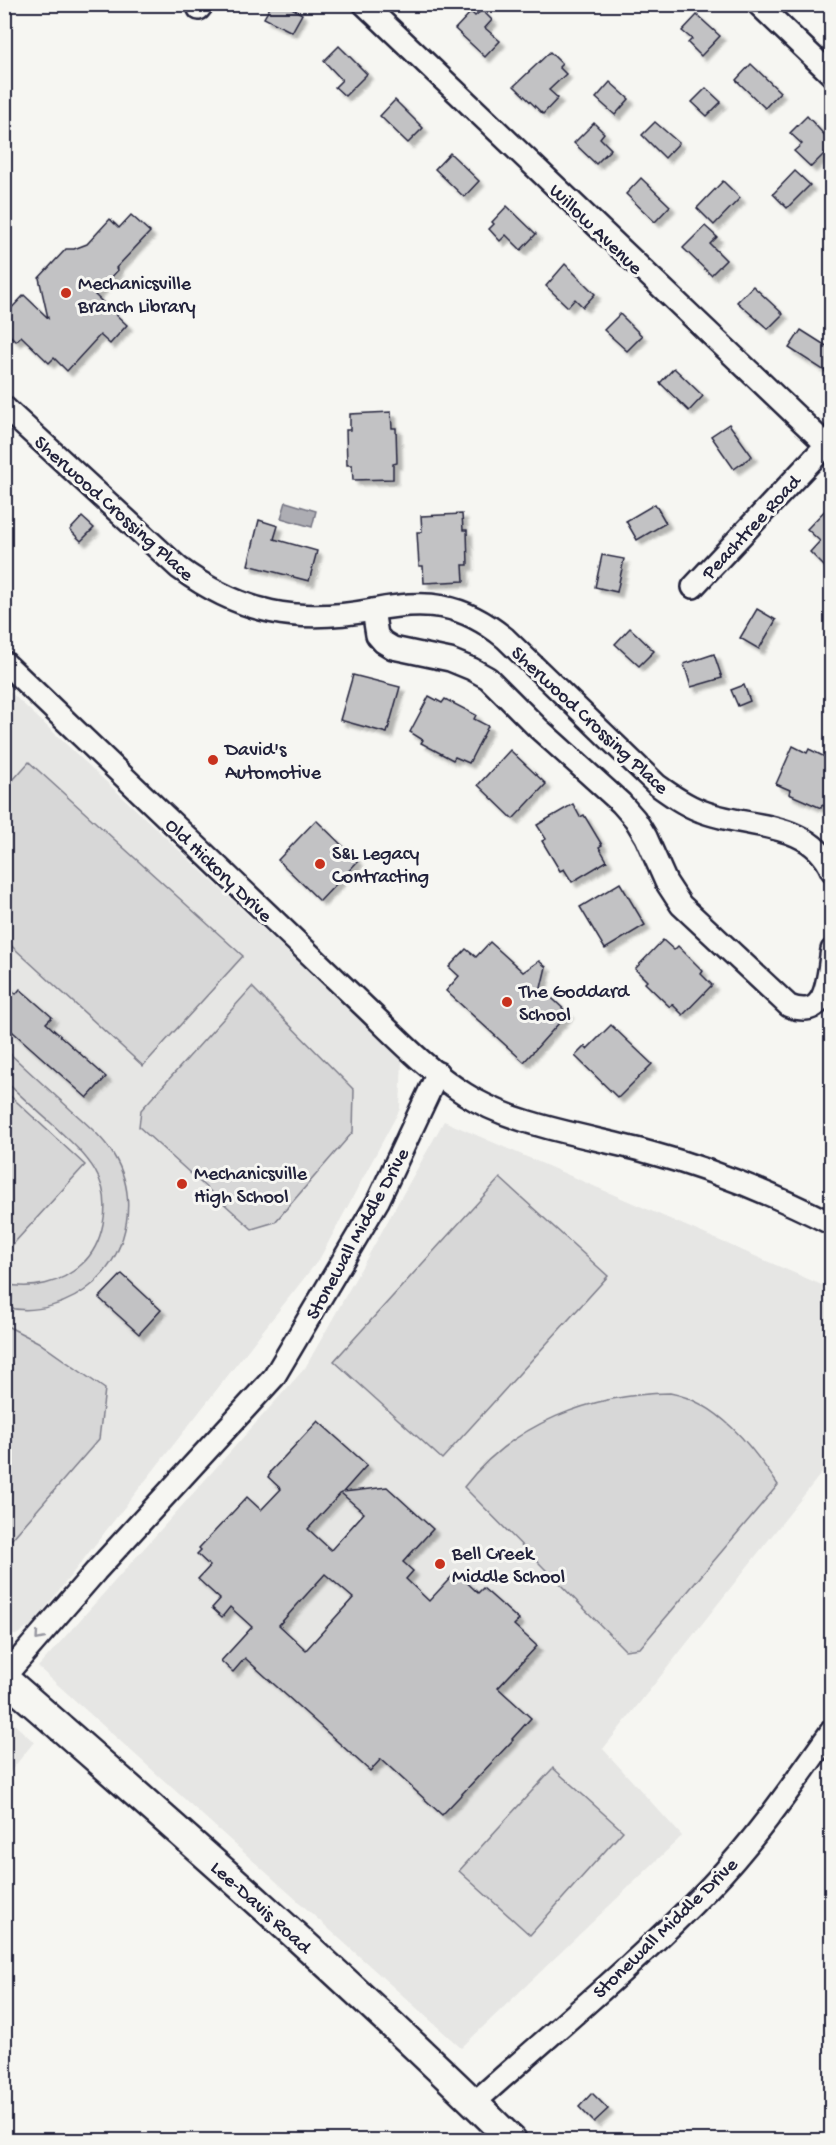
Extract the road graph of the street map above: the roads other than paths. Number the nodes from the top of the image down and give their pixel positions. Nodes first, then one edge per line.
1 (364, 4) edge
2 (758, 4) edge
3 (831, 75) edge
4 (4, 407) edge
5 (830, 445) edge
6 (693, 587) dead end
7 (373, 610) junction
8 (4, 662) edge
9 (831, 871) edge
10 (831, 950) edge
11 (438, 1073) junction
12 (831, 1224) edge
13 (4, 1678) edge
14 (831, 1730) edge
15 (474, 2103) junction
16 (512, 2140) edge

1 - 5 street, Willow Avenue
2 - 3 street
4 - 7 street, Sherwood Crossing Place
5 - 6 street, Peachtree Road
7 - 9 street, Sherwood Crossing Place
7 - 10 street, Sherwood Crossing Place
8 - 11 street, Old Hickory Drive
11 - 12 street
11 -> 13 street, Stonewall Middle Drive
13 - 15 main road, Lee-Davis Road
14 - 15 street, Stonewall Middle Drive
15 - 16 main road, Lee-Davis Road

